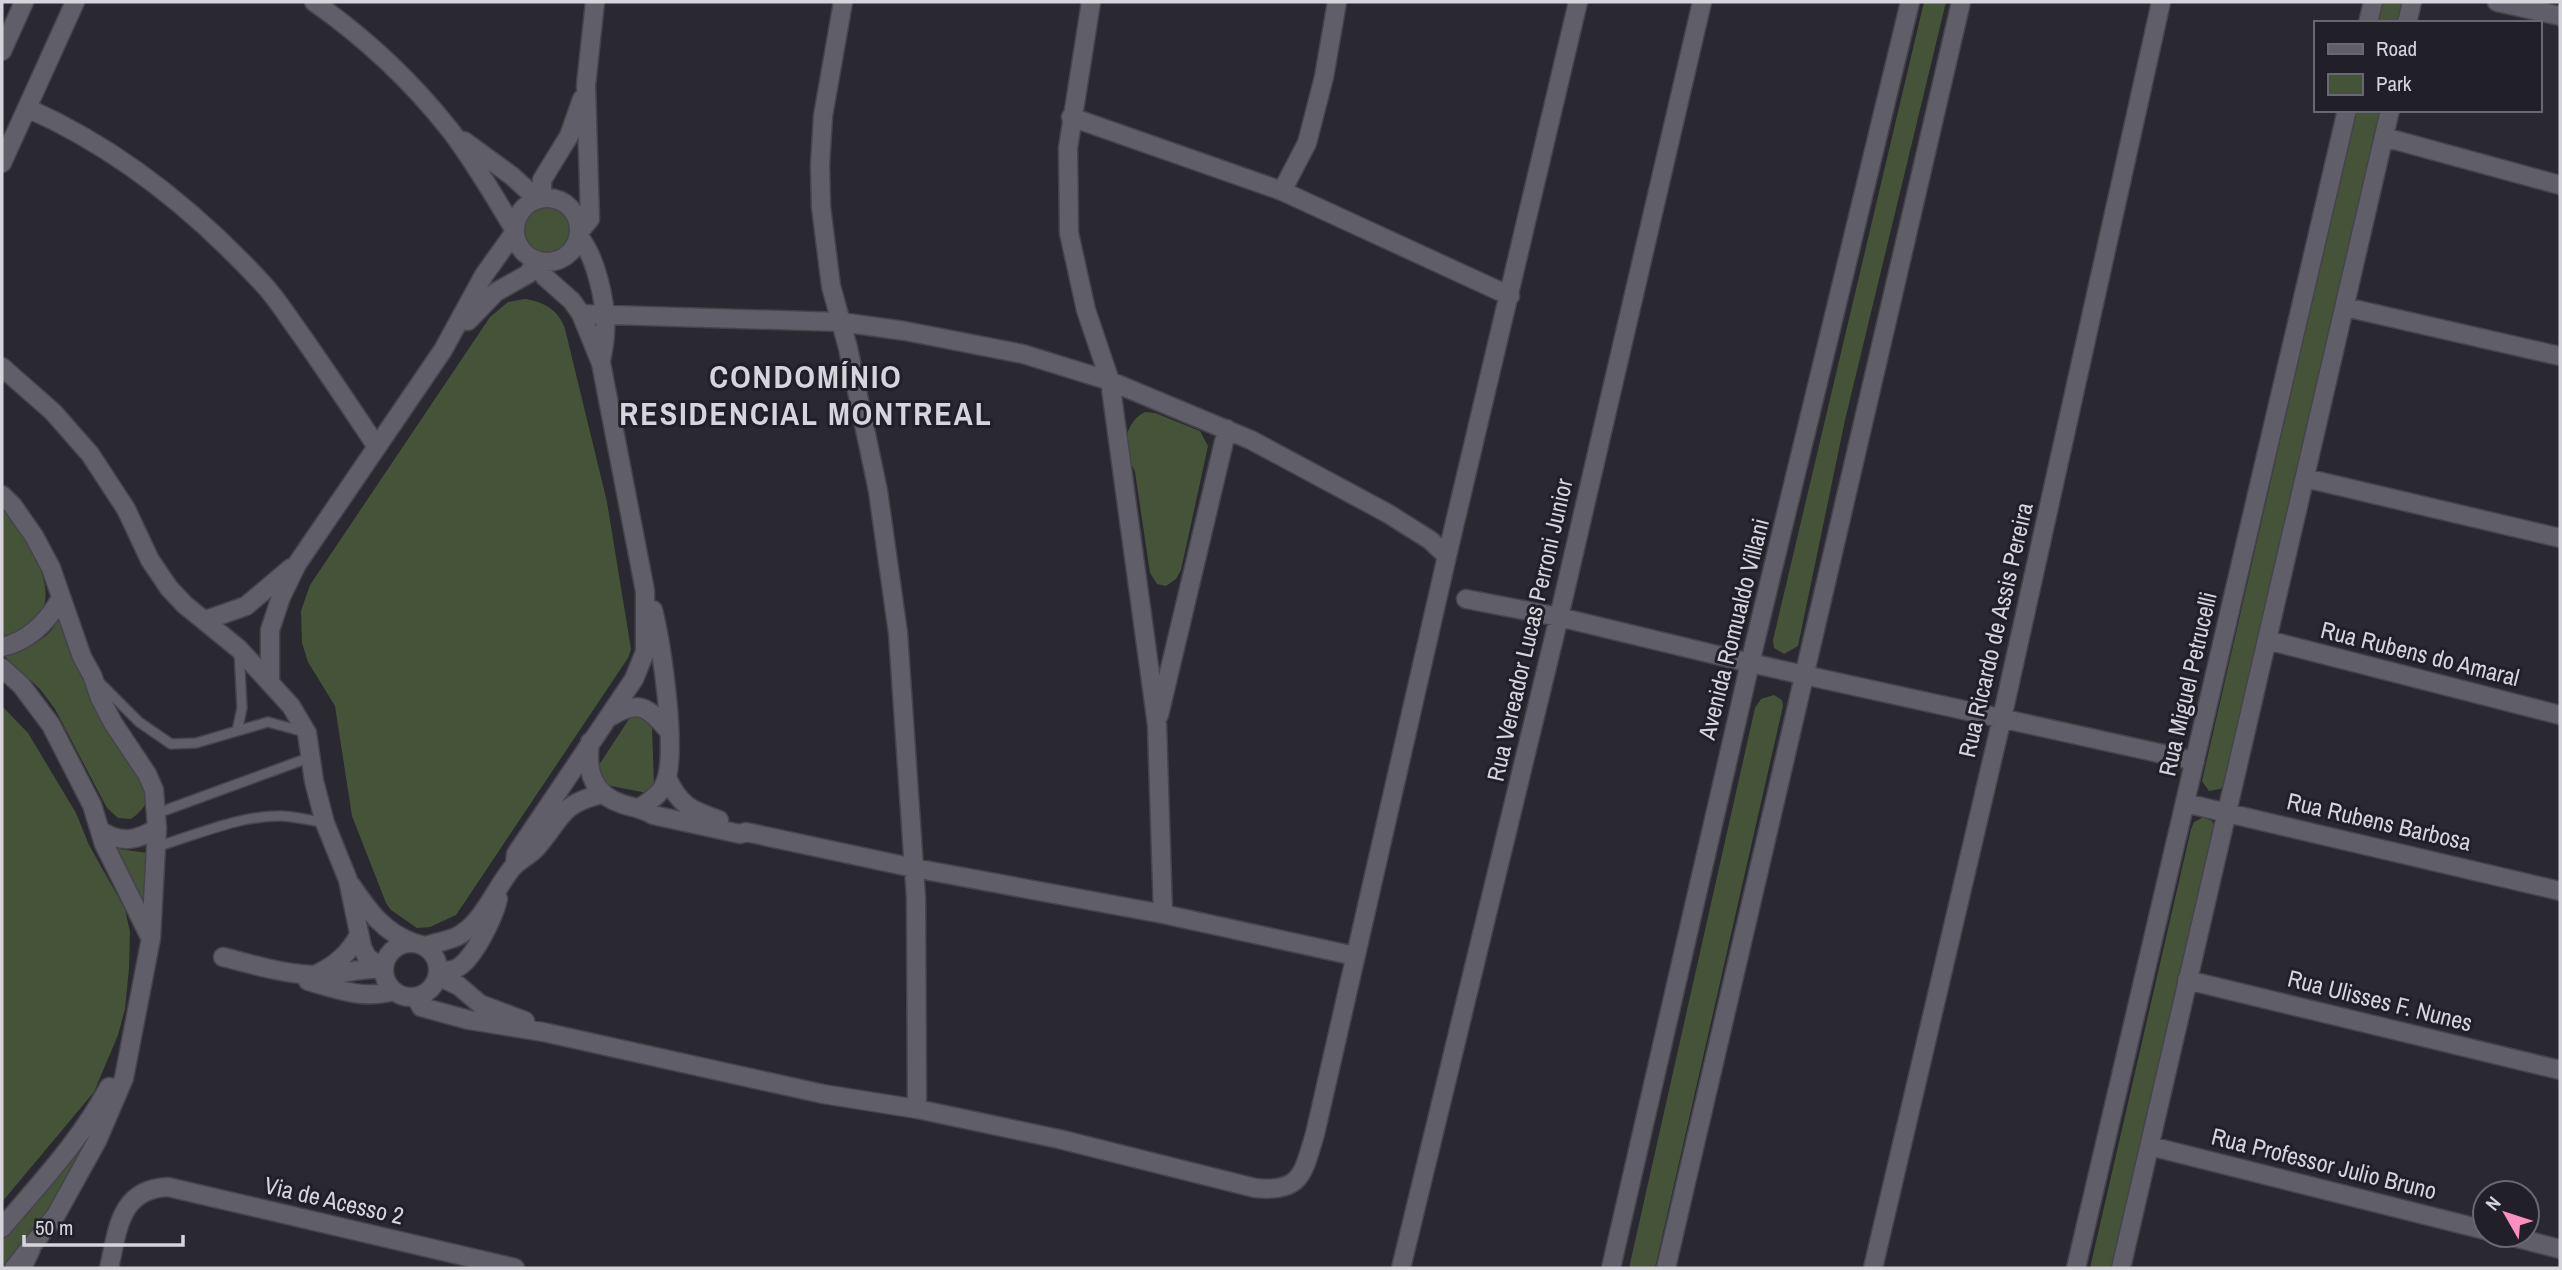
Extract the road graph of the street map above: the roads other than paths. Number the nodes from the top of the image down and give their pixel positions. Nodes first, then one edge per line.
1 (24, 2) edge
2 (75, 2) edge
3 (595, 2) edge
4 (843, 2) edge
5 (1091, 2) edge
6 (1337, 2) edge
7 (1578, 2) edge
8 (1702, 2) edge
9 (1910, 2) edge
10 (1961, 2) edge
11 (2161, 2) edge
12 (2373, 2) edge
13 (2412, 2) edge
14 (2497, 2) edge
15 (323, 4) edge
16 (2560, 16) edge
17 (2368, 21) edge
18 (2407, 21) edge
19 (2, 51) edge
20 (586, 85) junction
21 (27, 108) junction
22 (2347, 112) edge
23 (2389, 112) edge
24 (1071, 117) junction
25 (450, 131) junction
26 (2384, 137) junction
27 (2, 163) edge
28 (2560, 184) edge
29 (1282, 191) junction
30 (540, 199) junction
31 (514, 231) junction
32 (579, 234) junction
33 (537, 261) junction
34 (1510, 296) junction
35 (2345, 307) junction
36 (581, 314) junction
37 (605, 315) junction
38 (841, 322) junction
39 (443, 350) junction
40 (2560, 356) edge
41 (601, 363) junction
42 (2, 367) edge
43 (1110, 381) junction
44 (1227, 429) junction
45 (377, 447) junction
46 (2305, 478) junction
47 (2, 495) edge
48 (2560, 538) edge
49 (1447, 556) junction
50 (297, 564) junction
51 (645, 591) junction
52 (61, 598) junction
53 (1466, 599) dead end
54 (1559, 617) junction
55 (206, 620) junction
56 (2267, 640) junction
57 (2, 647) edge
58 (239, 649) junction
59 (1750, 663) junction
60 (2, 668) edge
61 (92, 675) junction
62 (1806, 675) junction
63 (270, 681) junction
64 (2560, 715) edge
65 (2002, 718) junction
66 (606, 720) junction
67 (1157, 725) junction
68 (668, 730) junction
69 (237, 731) junction
70 (307, 733) junction
71 (590, 742) junction
72 (311, 757) junction
73 (2195, 761) junction
74 (667, 778) junction
75 (602, 794) junction
76 (2185, 803) junction
77 (641, 807) junction
78 (2227, 811) junction
79 (156, 821) junction
80 (325, 823) junction
81 (100, 830) junction
82 (746, 832) junction
83 (156, 847) junction
84 (515, 864) junction
85 (914, 868) junction
86 (348, 880) junction
87 (2560, 891) edge
88 (496, 892) junction
89 (1163, 914) junction
90 (359, 935) junction
91 (151, 938) junction
92 (419, 945) junction
93 (1355, 956) junction
94 (223, 957) dead end
95 (384, 969) junction
96 (438, 973) junction
97 (290, 974) junction
98 (315, 975) junction
99 (2187, 980) junction
100 (393, 991) junction
101 (416, 997) junction
102 (543, 1032) junction
103 (134, 1037) junction
104 (2560, 1070) edge
105 (917, 1109) junction
106 (2150, 1146) junction
107 (2471, 1226) edge
108 (46, 1227) junction
109 (2, 1228) edge
110 (2541, 1244) edge
111 (2560, 1249) edge
112 (13, 1268) edge
113 (27, 1268) edge
114 (109, 1268) edge
115 (515, 1268) edge
116 (1401, 1268) edge
117 (1611, 1268) edge
118 (1666, 1268) edge
119 (1873, 1268) edge
120 (2076, 1268) edge
121 (2121, 1268) edge

1 - 19 street
2 - 21 street
3 - 20 street
4 - 38 street
5 - 24 street
6 - 29 street
7 - 34 street
8 - 54 street, Rua Vereador Lucas Perroni Junior
9 - 59 street, Avenida Romualdo Villani
10 - 62 street
11 - 65 street, Rua Ricardo de Assis Pereira
12 - 17 street
13 - 18 street
14 - 16 street
15 - 25 street
20 - 30 street
20 - 32 street
21 - 27 street
21 - 45 street
22 - 73 street, Rua Miguel Petrucelli
23 - 26 street
24 - 29 street
24 - 43 street
25 - 30 street
25 - 31 street
26 - 28 street
26 - 35 street
29 - 34 street
30 - 31 street
30 - 32 street
31 - 33 street
31 - 39 street
32 - 33 street
32 - 37 street
33 - 36 street
33 - 39 street
34 - 49 street
35 - 40 street
35 - 46 street
36 - 37 street
36 - 41 street
37 - 38 street
37 - 41 street
38 - 43 street
38 - 85 street
39 - 45 street
41 - 51 street
42 - 55 street
43 - 44 street
43 - 67 street
44 - 49 street
44 - 67 street
45 - 50 street
46 - 48 street
46 - 56 street
47 - 52 street
49 - 93 street
50 - 55 street
50 - 63 street
51 - 66 street
51 - 68 street
52 - 57 street
52 - 61 street
53 - 54 street
54 - 59 street
54 - 116 street, Rua Vereador Lucas Perroni Junior
55 - 58 street
56 - 64 street, Rua Rubens do Amaral
56 - 78 street
58 - 63 street
58 - 69 lane
59 - 62 street
59 - 117 street, Avenida Romualdo Villani
60 - 81 street
61 - 69 lane
61 - 79 street
62 - 65 street
62 - 118 street
63 - 70 street
65 - 73 street
65 - 119 street, Rua Ricardo de Assis Pereira
66 - 68 street
66 - 71 street
67 - 89 street
68 - 74 street
69 - 70 lane
70 - 72 street
71 - 75 street
71 - 84 street
72 - 79 lane
72 - 80 street
73 - 76 street, Rua Miguel Petrucelli
74 - 77 street
74 - 82 street
75 - 77 street
75 - 84 street
76 - 78 street, Rua Rubens Barbosa
76 - 120 street, Rua Miguel Petrucelli
77 - 82 street
78 - 87 street, Rua Rubens Barbosa
78 - 99 street
79 - 81 street
79 - 83 street
80 - 83 lane
80 - 86 street
81 - 91 street
82 - 85 street
83 - 91 street
84 - 88 street
85 - 89 street
85 - 105 street
86 - 90 street
86 - 92 street
88 - 92 street
88 - 96 street
89 - 93 street
90 - 95 street
90 - 98 street
91 - 103 street
92 - 95 street
92 - 96 street
93 - 105 street
94 - 97 street
95 - 98 street
95 - 100 street
96 - 101 street
96 - 102 street
97 - 98 street
97 - 100 street
99 - 104 street, Rua Ulisses F. Nunes
99 - 106 street
100 - 101 street
101 - 102 street
102 - 105 street
103 - 108 street
103 - 109 street
106 - 107 street, Rua Professor Julio Bruno
106 - 121 street
108 - 112 street
108 - 113 lane
110 - 111 street
114 - 115 street, Via de Acesso 2

